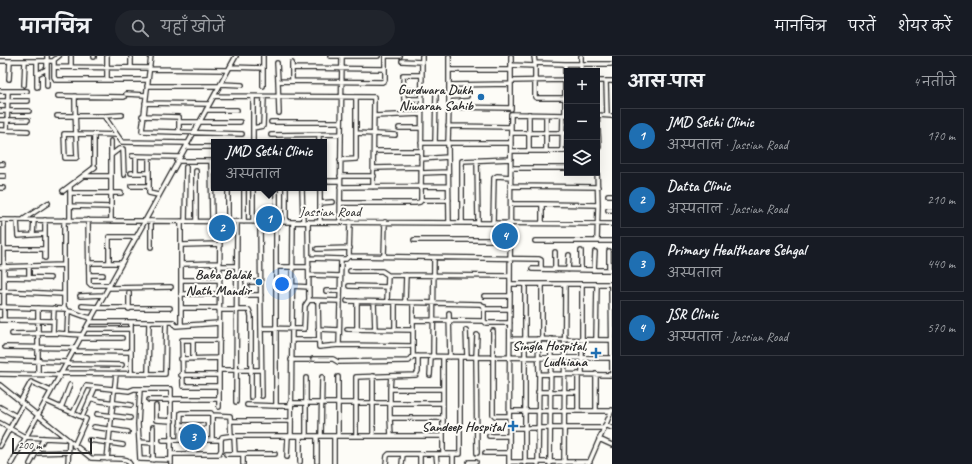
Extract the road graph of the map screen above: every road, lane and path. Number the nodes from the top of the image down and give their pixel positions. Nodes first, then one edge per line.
1 (5, 56) edge
2 (36, 56) edge
3 (47, 56) edge
4 (59, 56) edge
5 (72, 56) edge
6 (107, 56) edge
7 (132, 56) edge
8 (151, 56) edge
9 (236, 56) edge
10 (263, 56) edge
11 (330, 56) edge
12 (342, 56) edge
13 (378, 56) edge
14 (385, 56) edge
15 (400, 56) edge
16 (422, 56) edge
17 (448, 56) edge
18 (511, 56) edge
19 (534, 56) edge
20 (581, 56) edge
21 (27, 59) edge
22 (0, 61) edge
23 (5, 61) junction
24 (10, 61) junction
25 (37, 61) junction
26 (47, 61) junction
27 (54, 61) junction
28 (402, 61) dead end
29 (422, 62) junction
30 (278, 63) dead end
31 (292, 63) dead end
32 (535, 64) junction
33 (565, 64) junction
34 (581, 64) junction
35 (611, 64) edge
36 (54, 67) junction
37 (71, 67) junction
38 (511, 67) junction
39 (107, 68) junction
40 (131, 68) junction
41 (149, 68) junction
42 (263, 68) junction
43 (292, 68) junction
44 (342, 68) junction
45 (565, 68) edge
46 (581, 68) edge
47 (47, 69) junction
48 (229, 69) junction
49 (385, 69) junction
50 (448, 70) junction
51 (37, 74) junction
52 (422, 75) junction
53 (9, 79) dead end
54 (107, 80) junction
55 (148, 80) junction
56 (535, 80) junction
57 (564, 80) edge
58 (278, 81) junction
59 (600, 81) edge
60 (606, 81) junction
61 (612, 81) edge
62 (292, 82) junction
63 (342, 82) junction
64 (511, 83) junction
65 (24, 85) dead end
66 (220, 85) junction
67 (242, 85) dead end
68 (448, 85) junction
69 (47, 86) dead end
70 (147, 86) junction
71 (263, 86) dead end
72 (37, 87) dead end
73 (402, 90) junction
74 (0, 91) edge
75 (8, 91) junction
76 (422, 91) junction
77 (27, 92) dead end
78 (436, 92) dead end
79 (146, 95) junction
80 (58, 96) dead end
81 (75, 96) junction
82 (214, 96) junction
83 (467, 96) dead end
84 (253, 97) junction
85 (264, 97) junction
86 (279, 97) junction
87 (341, 97) junction
88 (356, 97) junction
89 (448, 97) junction
90 (564, 98) edge
91 (421, 99) junction
92 (0, 101) edge
93 (8, 101) junction
94 (28, 101) dead end
95 (144, 103) junction
96 (209, 104) junction
97 (448, 107) junction
98 (511, 108) junction
99 (206, 110) junction
100 (237, 110) dead end
101 (0, 111) edge
102 (8, 111) junction
103 (29, 111) dead end
104 (279, 113) dead end
105 (421, 114) junction
106 (511, 114) junction
107 (529, 114) junction
108 (122, 115) dead end
109 (546, 115) junction
110 (564, 115) edge
111 (600, 115) edge
112 (607, 115) junction
113 (57, 116) dead end
114 (75, 116) junction
115 (104, 116) junction
116 (142, 116) junction
117 (374, 116) junction
118 (612, 116) edge
119 (0, 120) edge
120 (8, 120) junction
121 (28, 120) dead end
122 (180, 122) junction
123 (199, 122) junction
124 (240, 122) dead end
125 (271, 122) dead end
126 (341, 122) junction
127 (448, 126) junction
128 (511, 127) junction
129 (253, 128) junction
130 (399, 128) dead end
131 (421, 128) junction
132 (0, 130) edge
133 (7, 130) junction
134 (28, 130) dead end
135 (179, 132) junction
136 (546, 132) junction
137 (356, 133) junction
138 (511, 133) junction
139 (529, 133) junction
140 (564, 133) edge
141 (76, 134) junction
142 (94, 134) junction
143 (192, 134) junction
144 (242, 134) dead end
145 (271, 134) dead end
146 (319, 134) junction
147 (340, 134) junction
148 (374, 134) junction
149 (116, 135) junction
150 (395, 135) dead end
151 (253, 139) edge
152 (319, 139) edge
153 (564, 139) edge
154 (111, 141) dead end
155 (421, 143) junction
156 (434, 143) junction
157 (448, 143) junction
158 (511, 143) junction
159 (186, 145) junction
160 (211, 147) edge
161 (374, 151) junction
162 (421, 151) junction
163 (511, 151) junction
164 (529, 151) junction
165 (546, 151) junction
166 (562, 151) joint
167 (111, 155) junction
168 (149, 157) junction
169 (180, 157) junction
170 (448, 157) junction
171 (421, 159) junction
172 (340, 160) junction
173 (477, 160) junction
174 (511, 160) junction
175 (177, 161) junction
176 (211, 161) edge
177 (186, 167) dead end
178 (421, 167) junction
179 (374, 168) junction
180 (511, 168) junction
181 (564, 168) edge
182 (196, 171) dead end
183 (448, 172) junction
184 (148, 173) junction
185 (421, 173) junction
186 (124, 174) dead end
187 (84, 176) junction
188 (111, 176) junction
189 (340, 176) junction
190 (374, 176) junction
191 (597, 176) edge
192 (511, 177) junction
193 (327, 181) edge
194 (340, 181) junction
195 (70, 186) junction
196 (130, 186) dead end
197 (148, 186) junction
198 (421, 186) junction
199 (448, 186) junction
200 (511, 186) junction
201 (340, 187) junction
202 (373, 187) junction
203 (598, 187) junction
204 (63, 191) dead end
205 (212, 191) edge
206 (228, 191) edge
207 (244, 191) edge
208 (253, 191) edge
209 (276, 191) edge
210 (286, 191) edge
211 (302, 191) edge
212 (320, 191) edge
213 (70, 193) junction
214 (111, 193) junction
215 (122, 193) dead end
216 (158, 195) junction
217 (421, 200) junction
218 (449, 200) junction
219 (48, 202) dead end
220 (332, 202) dead end
221 (320, 203) junction
222 (340, 203) junction
223 (511, 204) junction
224 (542, 204) junction
225 (598, 205) junction
226 (70, 206) junction
227 (111, 207) junction
228 (2, 220) edge
229 (17, 220) junction
230 (23, 220) junction
231 (34, 220) junction
232 (45, 220) junction
233 (64, 220) junction
234 (70, 220) junction
235 (88, 220) junction
236 (111, 221) junction
237 (145, 221) junction
238 (151, 221) junction
239 (183, 221) junction
240 (196, 221) junction
241 (212, 221) junction
242 (449, 221) junction
243 (220, 222) junction
244 (228, 222) junction
245 (237, 222) junction
246 (244, 222) junction
247 (253, 222) junction
248 (260, 222) junction
249 (276, 222) junction
250 (286, 222) junction
251 (293, 222) junction
252 (303, 222) junction
253 (308, 222) junction
254 (320, 222) junction
255 (350, 222) junction
256 (384, 222) junction
257 (462, 222) junction
258 (478, 222) junction
259 (493, 222) junction
260 (511, 222) junction
261 (542, 222) junction
262 (340, 223) junction
263 (598, 223) junction
264 (612, 224) edge
265 (33, 234) junction
266 (45, 234) junction
267 (137, 236) junction
268 (414, 240) dead end
269 (511, 240) junction
270 (535, 241) dead end
271 (598, 241) junction
272 (612, 241) edge
273 (220, 244) junction
274 (182, 245) junction
275 (151, 247) dead end
276 (350, 248) junction
277 (45, 249) junction
278 (317, 249) dead end
279 (581, 251) dead end
280 (3, 252) edge
281 (555, 252) dead end
282 (595, 252) dead end
283 (609, 252) dead end
284 (569, 255) dead end
285 (349, 256) junction
286 (384, 256) junction
287 (45, 258) dead end
288 (308, 258) junction
289 (434, 258) junction
290 (511, 258) junction
291 (340, 259) junction
292 (88, 263) junction
293 (109, 263) junction
294 (122, 263) junction
295 (182, 264) junction
296 (63, 265) junction
297 (219, 265) junction
298 (29, 266) junction
299 (236, 266) junction
300 (2, 267) edge
301 (276, 267) junction
302 (292, 267) junction
303 (309, 267) junction
304 (532, 269) dead end
305 (541, 269) junction
306 (555, 270) junction
307 (568, 270) junction
308 (581, 270) junction
309 (594, 270) junction
310 (611, 270) edge
311 (350, 271) dead end
312 (89, 274) junction
313 (103, 275) dead end
314 (246, 275) dead end
315 (309, 275) junction
316 (388, 275) junction
317 (406, 275) junction
318 (340, 276) junction
319 (433, 276) junction
320 (510, 276) junction
321 (29, 278) junction
322 (50, 278) dead end
323 (5, 279) junction
324 (181, 280) junction
325 (219, 280) junction
326 (0, 282) edge
327 (246, 282) junction
328 (261, 282) junction
329 (510, 284) junction
330 (525, 284) junction
331 (542, 284) junction
332 (565, 284) junction
333 (582, 284) junction
334 (596, 284) junction
335 (611, 284) edge
336 (109, 286) junction
337 (292, 286) junction
338 (349, 286) dead end
339 (171, 287) dead end
340 (309, 287) junction
341 (388, 287) junction
342 (326, 291) dead end
343 (340, 291) junction
344 (0, 292) edge
345 (5, 292) junction
346 (129, 293) dead end
347 (63, 294) junction
348 (181, 294) junction
349 (219, 294) junction
350 (104, 295) junction
351 (261, 295) junction
352 (80, 296) dead end
353 (484, 296) dead end
354 (510, 296) junction
355 (309, 300) junction
356 (318, 301) junction
357 (339, 301) junction
358 (347, 301) dead end
359 (357, 301) junction
360 (374, 302) junction
361 (387, 302) junction
362 (395, 302) junction
363 (406, 302) junction
364 (413, 303) junction
365 (432, 303) junction
366 (82, 306) dead end
367 (2, 307) edge
368 (98, 307) junction
369 (38, 308) junction
370 (54, 308) junction
371 (170, 308) dead end
372 (181, 308) junction
373 (64, 309) junction
374 (129, 309) junction
375 (219, 309) junction
376 (484, 309) junction
377 (510, 309) junction
378 (236, 310) junction
379 (68, 311) junction
380 (449, 313) dead end
381 (2, 320) edge
382 (91, 320) junction
383 (413, 320) junction
384 (432, 320) junction
385 (450, 320) junction
386 (37, 321) junction
387 (53, 321) junction
388 (484, 321) junction
389 (132, 322) junction
390 (149, 322) junction
391 (166, 322) junction
392 (510, 322) junction
393 (219, 323) junction
394 (181, 326) junction
395 (261, 328) junction
396 (318, 328) junction
397 (86, 329) junction
398 (132, 329) junction
399 (276, 329) junction
400 (292, 329) junction
401 (347, 329) dead end
402 (357, 329) junction
403 (339, 330) junction
404 (375, 330) junction
405 (395, 330) junction
406 (413, 330) junction
407 (466, 330) dead end
408 (494, 331) dead end
409 (54, 333) junction
410 (12, 334) dead end
411 (37, 334) junction
412 (67, 334) junction
413 (477, 335) dead end
414 (81, 336) junction
415 (122, 338) dead end
416 (510, 339) junction
417 (524, 339) junction
418 (540, 339) junction
419 (551, 339) junction
420 (193, 340) junction
421 (220, 340) junction
422 (292, 340) junction
423 (318, 340) junction
424 (565, 340) junction
425 (581, 340) junction
426 (596, 340) junction
427 (611, 340) edge
428 (338, 345) junction
429 (413, 346) junction
430 (5, 347) dead end
431 (38, 348) junction
432 (74, 350) junction
433 (131, 352) junction
434 (413, 356) junction
435 (418, 356) junction
436 (432, 357) junction
437 (443, 357) junction
438 (450, 357) junction
439 (460, 357) junction
440 (467, 357) junction
441 (476, 357) junction
442 (493, 357) junction
443 (510, 357) junction
444 (219, 358) junction
445 (524, 358) junction
446 (539, 358) junction
447 (550, 358) junction
448 (564, 358) junction
449 (582, 358) junction
450 (611, 358) edge
451 (181, 359) junction
452 (193, 359) junction
453 (313, 359) dead end
454 (0, 360) edge
455 (291, 360) junction
456 (309, 360) dead end
457 (37, 361) junction
458 (66, 363) junction
459 (122, 365) dead end
460 (219, 370) junction
461 (236, 370) junction
462 (251, 370) junction
463 (261, 370) junction
464 (0, 374) edge
465 (38, 374) junction
466 (61, 374) junction
467 (116, 374) junction
468 (131, 374) junction
469 (148, 374) junction
470 (539, 374) junction
471 (550, 374) junction
472 (564, 374) junction
473 (580, 374) junction
474 (596, 374) junction
475 (181, 375) junction
476 (219, 375) junction
477 (430, 375) dead end
478 (612, 375) edge
479 (372, 376) junction
480 (390, 376) junction
481 (322, 377) dead end
482 (338, 377) dead end
483 (306, 378) dead end
484 (0, 385) edge
485 (70, 385) dead end
486 (219, 386) junction
487 (95, 388) junction
488 (140, 389) junction
489 (390, 389) junction
490 (443, 389) junction
491 (115, 390) junction
492 (51, 392) junction
493 (538, 392) junction
494 (550, 392) junction
495 (564, 392) junction
496 (578, 392) junction
497 (262, 396) dead end
498 (251, 397) dead end
499 (90, 398) junction
500 (219, 399) junction
501 (148, 400) dead end
502 (172, 400) junction
503 (46, 401) junction
504 (236, 402) dead end
505 (21, 403) junction
506 (113, 403) junction
507 (306, 403) junction
508 (321, 403) junction
509 (338, 403) junction
510 (356, 403) junction
511 (372, 403) junction
512 (390, 403) junction
513 (443, 403) junction
514 (131, 405) dead end
515 (247, 405) dead end
516 (290, 405) junction
517 (156, 406) dead end
518 (219, 406) dead end
519 (276, 406) junction
520 (0, 407) edge
521 (61, 408) junction
522 (578, 410) junction
523 (509, 411) junction
524 (525, 411) junction
525 (538, 411) junction
526 (550, 411) junction
527 (565, 411) junction
528 (596, 411) junction
529 (612, 411) edge
530 (73, 413) junction
531 (97, 414) dead end
532 (212, 415) junction
533 (16, 416) junction
534 (38, 416) junction
535 (112, 416) junction
536 (509, 416) junction
537 (82, 417) junction
538 (130, 418) dead end
539 (390, 418) junction
540 (443, 418) junction
541 (172, 421) junction
542 (231, 421) junction
543 (291, 421) junction
544 (0, 423) edge
545 (180, 425) junction
546 (203, 425) dead end
547 (94, 427) dead end
548 (153, 427) dead end
549 (604, 427) junction
550 (9, 428) junction
551 (509, 428) junction
552 (525, 428) junction
553 (538, 428) junction
554 (550, 428) junction
555 (564, 428) junction
556 (612, 428) edge
557 (110, 430) junction
558 (128, 432) dead end
559 (233, 436) junction
560 (290, 436) junction
561 (300, 436) junction
562 (306, 436) junction
563 (319, 436) junction
564 (336, 436) junction
565 (356, 436) junction
566 (373, 436) junction
567 (391, 436) junction
568 (443, 436) junction
569 (489, 436) dead end
570 (509, 436) junction
571 (25, 437) junction
572 (44, 438) junction
573 (64, 439) junction
574 (599, 439) junction
575 (88, 440) dead end
576 (163, 440) dead end
577 (171, 440) junction
578 (180, 440) junction
579 (212, 440) junction
580 (221, 440) junction
581 (69, 442) junction
582 (139, 442) junction
583 (1, 443) edge
584 (109, 443) junction
585 (154, 443) junction
586 (123, 445) dead end
587 (612, 445) edge
588 (74, 446) junction
589 (68, 452) junction
590 (477, 452) dead end
591 (36, 453) junction
592 (485, 453) dead end
593 (509, 453) junction
594 (171, 454) junction
595 (226, 454) dead end
596 (235, 454) junction
597 (243, 454) junction
598 (275, 454) dead end
599 (402, 454) junction
600 (420, 454) junction
601 (436, 454) junction
602 (443, 454) junction
603 (453, 454) junction
604 (287, 457) dead end
605 (107, 459) junction
606 (122, 459) junction
607 (102, 460) junction
608 (153, 460) junction
609 (171, 462) edge
610 (300, 462) dead end
611 (317, 462) dead end
612 (476, 462) dead end
613 (509, 463) edge
614 (525, 463) edge
615 (538, 463) edge
616 (550, 463) edge
617 (564, 463) edge
618 (589, 463) edge
619 (10, 464) edge
620 (30, 464) edge
621 (68, 464) edge
622 (98, 464) edge
623 (118, 464) edge
624 (130, 464) edge
625 (243, 464) edge
626 (334, 464) edge
627 (386, 464) edge
628 (402, 464) edge
629 (420, 464) edge
630 (437, 464) edge
631 (453, 464) edge
632 (468, 464) edge

1 - 23 street
2 - 25 street
3 - 26 street
4 - 27 street
5 - 37 street
6 - 39 street
7 - 40 street
8 - 41 street
9 - 48 street
10 - 42 street
11 - 12 street
12 - 13 street
12 - 44 street
14 - 15 street
14 - 49 street
16 - 29 street
17 - 50 street
18 - 38 street
19 - 32 street
20 - 34 street
21 - 24 street
21 - 25 street
21 - 65 street
22 - 23 street
23 - 24 street
24 - 53 street
25 - 26 street
25 - 51 street
26 - 27 street
26 - 47 street
27 - 36 street
28 - 29 street
29 - 52 street
30 - 58 street
31 - 43 street
32 - 33 street
32 - 38 street
32 - 56 street
33 - 34 street
33 - 45 street
34 - 35 street
34 - 46 street
36 - 37 street
36 - 54 street
37 - 39 street
38 - 50 street
38 - 64 street
39 - 40 street
39 - 54 street
40 - 41 street
41 - 48 street
41 - 55 street
42 - 48 street
42 - 71 street
43 - 44 street
43 - 62 street
44 - 49 street
44 - 63 street
47 - 51 street
47 - 69 street
48 - 66 street
49 - 63 street
50 - 68 street
51 - 72 street
52 - 73 street
52 - 76 street
54 - 55 street
55 - 70 street
56 - 57 street
56 - 64 street
56 - 90 street
58 - 62 street
58 - 86 street
59 - 60 street
60 - 61 street
60 - 112 street
62 - 63 street
63 - 87 street
64 - 68 street
64 - 98 street
66 - 67 street
66 - 70 street
66 - 82 street
68 - 89 street
70 - 79 street
73 - 76 street
73 - 91 street
74 - 75 street
75 - 77 street
75 - 93 street
76 - 91 street
78 - 156 street
79 - 81 street
79 - 95 street
80 - 81 street
81 - 114 street
82 - 84 street
82 - 96 street
83 - 89 street
84 - 85 street
84 - 129 street
85 - 86 street
85 - 129 street
86 - 87 street
86 - 104 street
87 - 88 street
87 - 126 street
88 - 117 street
88 - 137 street
89 - 97 street
91 - 105 street
92 - 93 street
93 - 94 street
93 - 102 street
95 - 96 street
95 - 116 street
96 - 99 street
97 - 98 street
97 - 127 street
98 - 106 street
99 - 100 street
99 - 123 street
101 - 102 street
102 - 103 street
102 - 120 street
105 - 117 street
105 - 131 street
106 - 107 street
106 - 128 street
107 - 109 street
107 - 139 street
108 - 115 street
109 - 110 street
109 - 136 street
111 - 112 street
112 - 118 street
113 - 114 street
114 - 115 street
114 - 141 street
115 - 149 street
116 - 122 street
116 - 135 street
117 - 148 street
119 - 120 street
120 - 121 street
120 - 133 street
122 - 123 street
122 - 135 street
123 - 124 street
123 - 143 street
125 - 126 street
126 - 147 street
127 - 128 street
127 - 157 street
128 - 138 street
129 - 151 street
130 - 131 street
131 - 155 street
132 - 133 street
133 - 134 street
135 - 143 street
136 - 139 street
136 - 140 street
136 - 165 street
137 - 148 street
137 - 172 street
138 - 139 street
138 - 158 street
139 - 164 street
141 - 141 street
141 - 142 street
142 - 149 street
142 - 187 street
143 - 144 street
143 - 159 street
145 - 146 street
146 - 147 street
146 - 152 street
147 - 172 street
148 - 150 street
148 - 161 street
149 - 159 street
153 - 166 street
154 - 167 street
155 - 156 street
155 - 162 street
156 - 157 street
157 - 158 street
157 - 170 street
158 - 163 street
159 - 160 street
159 - 169 street
161 - 162 street
161 - 179 street
162 - 171 street
163 - 164 street
163 - 174 street
164 - 165 street
165 - 166 street
167 - 186 street
167 - 188 street
168 - 169 street
168 - 184 street
168 - 184 street
169 - 175 street
170 - 171 street
170 - 183 street
171 - 178 street
172 - 189 street
173 - 174 street
173 - 257 street
173 - 258 street
174 - 180 street
175 - 176 street
175 - 216 street
177 - 239 street
178 - 179 street
178 - 185 street
179 - 190 street
180 - 181 street
180 - 192 street
182 - 240 street
183 - 185 street
183 - 199 street
184 - 197 street
185 - 198 street
187 - 188 street
187 - 195 street
188 - 214 street
189 - 190 street
189 - 194 street
190 - 202 street
191 - 203 street
192 - 200 street
192 - 259 street
193 - 194 street
194 - 201 street
195 - 204 street
195 - 213 street
196 - 197 street
197 - 216 street
198 - 199 street
198 - 202 street
198 - 217 street
199 - 218 street
200 - 203 street
200 - 223 street
201 - 202 street
201 - 222 street
203 - 225 street
205 - 241 street
206 - 244 street
207 - 246 street
208 - 247 street
209 - 249 street
210 - 250 street
211 - 252 street
212 - 221 street
213 - 214 street
213 - 226 street
214 - 215 street
214 - 227 street
216 - 237 street
217 - 218 street
217 - 222 street
218 - 242 street
219 - 230 street
220 - 221 street
221 - 254 street
222 - 262 street
223 - 224 street
223 - 260 street
224 - 225 street
224 - 261 street
225 - 263 street
226 - 227 street
226 - 234 street
227 - 236 street
228 - 229 street, Jassian Road
228 - 280 street
229 - 230 street, Jassian Road
229 - 265 street
230 - 231 street, Jassian Road
231 - 232 street, Jassian Road
231 - 265 street
232 - 233 street, Jassian Road
232 - 266 street
233 - 234 street, Jassian Road
233 - 296 street
234 - 235 street, Jassian Road
235 - 236 street, Jassian Road
235 - 292 street
236 - 237 street, Jassian Road
237 - 238 street, Jassian Road
237 - 267 street
238 - 239 street, Jassian Road
238 - 275 street
239 - 240 street, Jassian Road
239 - 274 street
240 - 241 street, Jassian Road
241 - 243 street, Jassian Road
242 - 256 street, Jassian Road
242 - 257 street, Jassian Road
243 - 244 street, Jassian Road
243 - 273 street
244 - 245 street, Jassian Road
245 - 246 street, Jassian Road
245 - 299 street
246 - 247 street, Jassian Road
247 - 248 street, Jassian Road
248 - 249 street, Jassian Road
248 - 328 street
249 - 250 street, Jassian Road
249 - 301 street
250 - 251 street, Jassian Road
251 - 252 street, Jassian Road
251 - 302 street
252 - 253 street, Jassian Road
253 - 254 street, Jassian Road
253 - 288 street
254 - 262 street, Jassian Road
255 - 256 street, Jassian Road
255 - 262 street, Jassian Road
255 - 276 street
256 - 286 street
257 - 258 street, Jassian Road
258 - 259 street, Jassian Road
259 - 260 street, Jassian Road
260 - 261 street, Jassian Road
260 - 269 street
261 - 263 street, Jassian Road
263 - 264 street, Jassian Road
263 - 271 street
265 - 266 street
266 - 277 street
267 - 293 street
267 - 294 street
268 - 269 street
269 - 290 street
270 - 271 street
271 - 272 street
273 - 274 street
273 - 297 street
274 - 295 street
276 - 278 street
276 - 285 street
277 - 280 street
277 - 287 street
279 - 308 street
280 - 300 street
281 - 306 street
282 - 309 street
283 - 310 street
284 - 307 street
285 - 286 street
285 - 291 street
286 - 289 street
288 - 291 street
288 - 303 street
289 - 290 street
289 - 319 street
290 - 305 street
290 - 320 street
291 - 318 street
292 - 293 street
292 - 312 street
293 - 294 street
294 - 336 street
295 - 297 street
295 - 324 street
296 - 298 street
296 - 347 street
297 - 299 street
297 - 325 street
298 - 300 street
298 - 321 street
299 - 378 street
300 - 323 street
301 - 302 street
301 - 399 street
302 - 303 street
302 - 337 street
303 - 315 street
304 - 305 street
305 - 306 street
306 - 307 street
307 - 308 street
308 - 309 street
309 - 310 street
311 - 316 street
312 - 313 street
312 - 336 street
314 - 327 street
315 - 318 street
315 - 340 street
316 - 317 street
316 - 341 street
317 - 319 street
317 - 363 street
318 - 343 street
319 - 320 street
319 - 365 street
320 - 329 street
321 - 322 street
321 - 323 street
323 - 326 street
323 - 345 street
324 - 325 street
324 - 348 street
325 - 349 street
327 - 328 street
327 - 351 street
328 - 351 street
329 - 330 street
329 - 354 street
330 - 331 street
330 - 417 street
331 - 332 street
331 - 418 street
332 - 333 street
332 - 424 street
333 - 334 street
333 - 425 street
334 - 335 street
334 - 426 street
335 - 427 street
336 - 339 street
336 - 350 street
337 - 340 street
337 - 400 street
338 - 341 street
340 - 355 street
341 - 361 street
342 - 343 street
343 - 357 street
344 - 345 street
345 - 347 street
345 - 367 street
346 - 374 street
347 - 373 street
348 - 349 street
348 - 372 street
349 - 375 street
350 - 352 street
350 - 368 street
351 - 395 street
353 - 354 street
354 - 377 street
355 - 356 street
355 - 400 street
356 - 357 street
356 - 396 street
357 - 403 street
358 - 359 street
359 - 360 street
359 - 402 street
360 - 361 street
360 - 404 street
361 - 362 street
362 - 363 street
362 - 405 street
363 - 364 street
364 - 365 street
364 - 383 street
365 - 376 street
365 - 384 street
366 - 368 street
367 - 369 street
367 - 381 street
368 - 374 street
368 - 382 street
369 - 370 street
369 - 386 street
370 - 373 street
370 - 387 street
371 - 374 street
372 - 375 street
372 - 394 street
373 - 379 street
375 - 378 street
375 - 393 street
376 - 377 street
376 - 388 street
377 - 392 street
378 - 461 street
378 - 462 street
379 - 382 street
379 - 412 street
380 - 385 street
381 - 386 street
382 - 389 street
382 - 397 street
383 - 384 street
383 - 406 street
384 - 385 street
384 - 436 street
385 - 388 street
385 - 438 street
386 - 387 street
386 - 411 street
387 - 409 street
388 - 392 street
389 - 390 street
389 - 398 street
390 - 391 street
390 - 469 street
391 - 394 street
391 - 469 street
392 - 416 street
393 - 394 street
393 - 421 street
395 - 399 street
395 - 463 street
396 - 403 street
396 - 423 street
397 - 398 street
397 - 414 street
398 - 433 street
399 - 400 street
399 - 519 street
400 - 422 street
401 - 402 street
402 - 404 street
403 - 428 street
404 - 405 street
405 - 406 street
406 - 429 street
407 - 440 street
408 - 442 street
409 - 411 street
409 - 412 street
410 - 411 street
411 - 431 street
412 - 414 street
413 - 441 street
414 - 415 street
414 - 432 street
416 - 417 street
416 - 443 street
417 - 418 street
417 - 445 street
418 - 419 street
418 - 446 street
419 - 424 street
419 - 447 street
420 - 421 street
420 - 451 street
420 - 452 street
421 - 444 street
422 - 423 street
422 - 455 street
423 - 428 street
424 - 425 street
424 - 448 street
425 - 426 street
425 - 449 street
426 - 427 street
427 - 450 street
428 - 429 street
429 - 434 street
430 - 431 street
431 - 432 street
431 - 457 street
432 - 433 street
432 - 458 street
433 - 468 street
434 - 435 street
434 - 453 street
435 - 436 street
435 - 480 street
436 - 437 street
436 - 477 street
437 - 438 street
437 - 490 street
438 - 439 street
439 - 440 street
439 - 603 street
440 - 441 street
441 - 442 street
441 - 590 street
442 - 443 street
442 - 536 street
443 - 445 street
443 - 523 street
444 - 452 street
444 - 460 street
445 - 446 street
445 - 524 street
446 - 447 street
446 - 470 street
447 - 448 street
447 - 471 street
448 - 449 street
448 - 472 street
449 - 450 street
449 - 473 street
450 - 478 street
451 - 452 street
451 - 475 street
454 - 457 street
455 - 456 street
455 - 516 street
457 - 458 street
457 - 465 street
458 - 459 street
458 - 466 street
460 - 461 street
460 - 476 street
461 - 462 street
461 - 504 street
462 - 463 street
462 - 498 street
463 - 497 street
464 - 465 street
465 - 466 street
466 - 467 street
466 - 492 street
467 - 468 street
467 - 491 street
468 - 469 street
470 - 471 street
470 - 493 street
471 - 472 street
471 - 494 street
472 - 473 street
472 - 495 street
473 - 474 street
473 - 496 street
474 - 478 street
474 - 528 street
475 - 476 street
475 - 486 street
476 - 486 street
479 - 480 street
479 - 510 street
479 - 511 street
480 - 489 street
481 - 508 street
482 - 509 street
483 - 507 street
484 - 505 street
485 - 521 street
486 - 500 street
487 - 491 street
487 - 499 street
487 - 530 street
488 - 491 street
488 - 502 street
488 - 582 street
489 - 490 street
489 - 512 street
490 - 513 street
491 - 506 street
492 - 503 street
492 - 505 street
493 - 494 street
493 - 525 street
494 - 495 street
494 - 526 street
495 - 496 street
495 - 527 street
496 - 522 street
499 - 506 street
499 - 537 street
500 - 502 street
500 - 518 street
501 - 502 street
502 - 541 street
503 - 521 street
503 - 534 street
505 - 533 street
505 - 534 street
506 - 514 street
506 - 535 street
507 - 508 street
507 - 516 street
507 - 562 street
508 - 509 street
508 - 563 street
509 - 510 street
509 - 564 street
510 - 511 street
510 - 565 street
511 - 512 street
511 - 566 street
512 - 513 street
512 - 539 street
513 - 540 street
515 - 519 street
516 - 519 street
516 - 543 street
517 - 541 street
520 - 533 street
521 - 530 street
522 - 527 street
522 - 528 street
523 - 524 street
523 - 536 street
524 - 525 street
524 - 552 street
525 - 526 street
525 - 553 street
526 - 527 street
526 - 554 street
527 - 555 street
528 - 529 street
529 - 549 street
530 - 537 street
531 - 535 street
532 - 542 street
532 - 545 street
532 - 579 street
533 - 550 street
534 - 571 street
534 - 573 street
535 - 538 street
535 - 557 street
536 - 551 street
537 - 588 street
539 - 540 street
539 - 567 street
540 - 568 street
541 - 577 street
542 - 543 street
542 - 559 street
543 - 560 street
544 - 550 street
545 - 546 street
545 - 578 street
547 - 557 street
548 - 585 street
549 - 555 street
549 - 556 street
549 - 574 street
550 - 571 street
550 - 583 street
551 - 552 street
551 - 570 street
552 - 553 street
552 - 614 street
553 - 554 street
553 - 615 street
554 - 555 street
554 - 616 street
555 - 617 street
557 - 558 street
557 - 584 street
559 - 560 street
559 - 580 street
559 - 596 street
560 - 561 street
560 - 604 street
561 - 562 street
561 - 610 street
562 - 563 street
563 - 564 street
563 - 611 street
564 - 565 street
564 - 626 street
565 - 566 street
566 - 567 street
567 - 568 street
568 - 602 street
569 - 570 street
570 - 593 street
571 - 572 street
571 - 619 street
572 - 573 street
572 - 591 street
573 - 581 street
574 - 587 street
574 - 618 street
575 - 584 street
576 - 577 street
577 - 578 street
577 - 594 street
578 - 579 street
579 - 580 street
580 - 594 street
581 - 588 street
581 - 589 street
582 - 585 street
582 - 608 street
584 - 586 street
584 - 605 street
585 - 608 street
588 - 607 street
589 - 591 street
589 - 621 street
591 - 620 street
592 - 593 street
593 - 613 street
594 - 609 street
595 - 596 street
596 - 597 street
597 - 598 street
597 - 625 street
599 - 600 street
599 - 627 street
599 - 628 street
600 - 601 street
600 - 629 street
601 - 602 street
601 - 630 street
602 - 603 street
603 - 631 street
605 - 606 street
605 - 607 street
606 - 623 street
606 - 624 street
607 - 622 street
608 - 609 street
612 - 632 street
613 - 614 street
614 - 615 street
615 - 616 street
616 - 617 street
617 - 618 street

